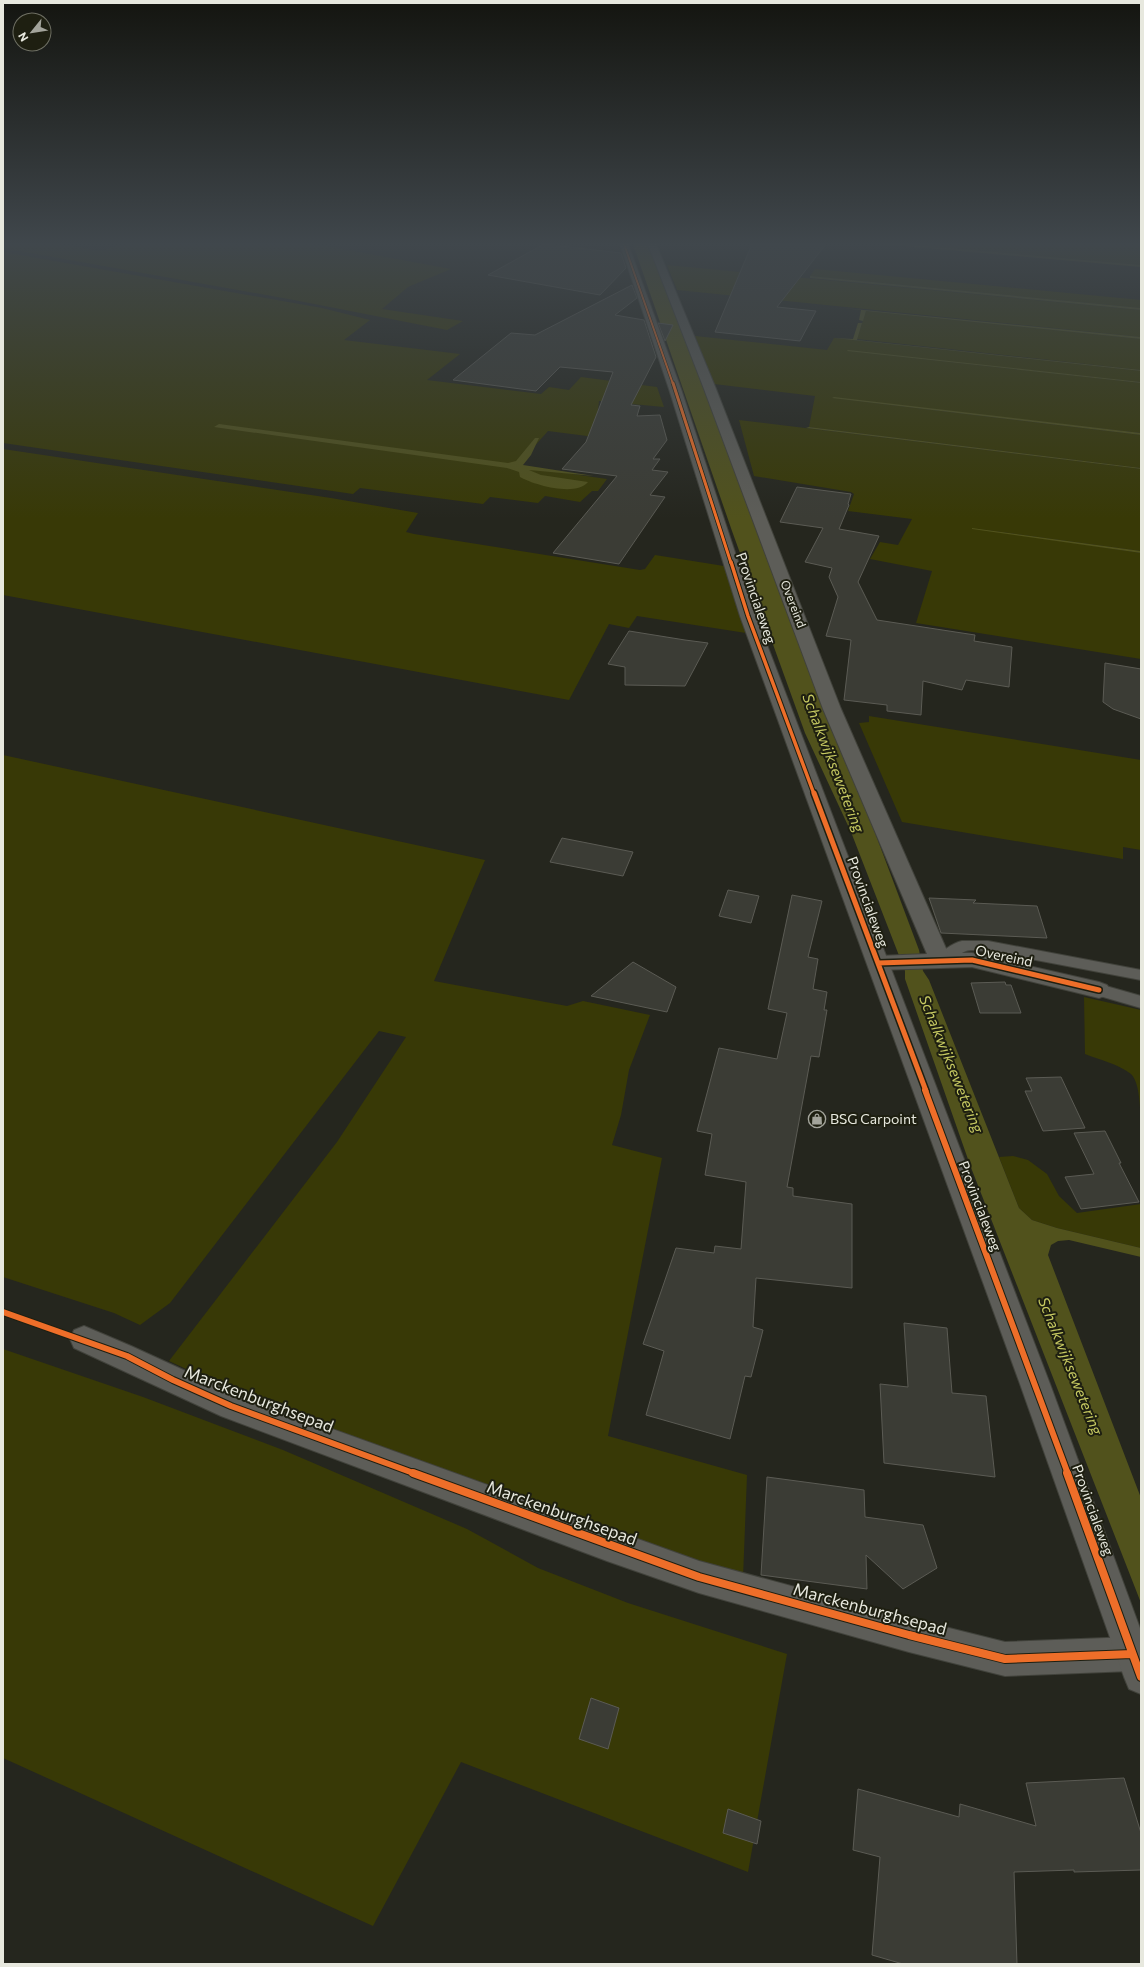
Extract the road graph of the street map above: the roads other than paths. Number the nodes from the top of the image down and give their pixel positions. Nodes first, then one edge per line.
1 (656, 336) edge
2 (689, 336) edge
3 (932, 961) junction
4 (888, 963) junction
5 (1141, 975) edge
6 (1099, 990) joint
7 (1141, 1002) edge
8 (84, 1340) dead end
9 (1136, 1666) edge

1 - 4 street, Provincialeweg
2 - 3 street, Overeind
3 - 4 street, Overeind
3 - 5 lane
3 - 6 street, Overeind
4 - 9 street, Provincialeweg
6 - 7 lane
8 - 9 street, Marckenburghsepad

